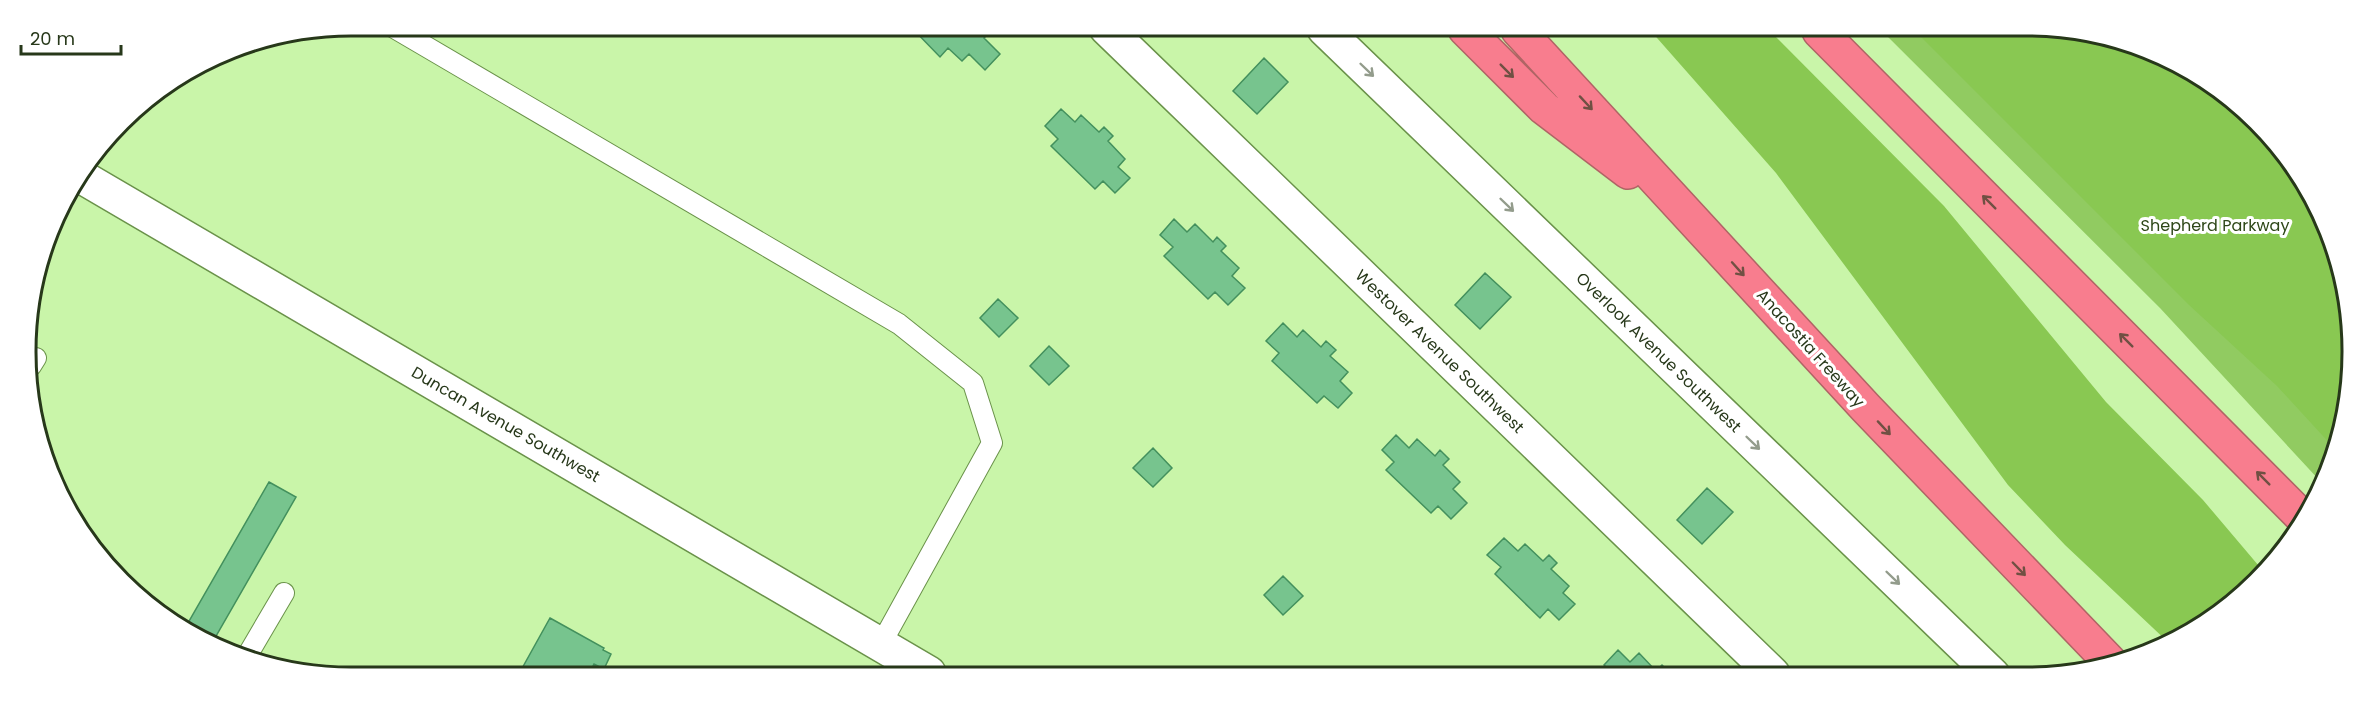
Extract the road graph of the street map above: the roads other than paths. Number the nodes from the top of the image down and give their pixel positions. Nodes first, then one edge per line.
1 (408, 36) edge
2 (1114, 36) edge
3 (1331, 36) edge
4 (1472, 36) edge
5 (1524, 36) edge
6 (1824, 36) edge
7 (1842, 36) edge
8 (1901, 113) junction
9 (87, 180) edge
10 (1699, 225) junction
11 (2298, 513) edge
12 (284, 593) dead end
13 (881, 644) junction
14 (250, 650) edge
15 (2105, 657) edge
16 (919, 667) edge
17 (1766, 667) edge
18 (1985, 667) edge

1 - 13 lane
2 - 17 street, Westover Avenue Southwest
3 -> 18 street, Overlook Avenue Southwest
4 -> 10 highway
5 -> 10 highway, Anacostia Freeway
6 - 8 highway
7 - 8 highway
11 -> 8 highway
9 - 13 street, Duncan Avenue Southwest
10 -> 15 highway, Anacostia Freeway
12 - 14 lane
13 - 16 street, Duncan Avenue Southwest

